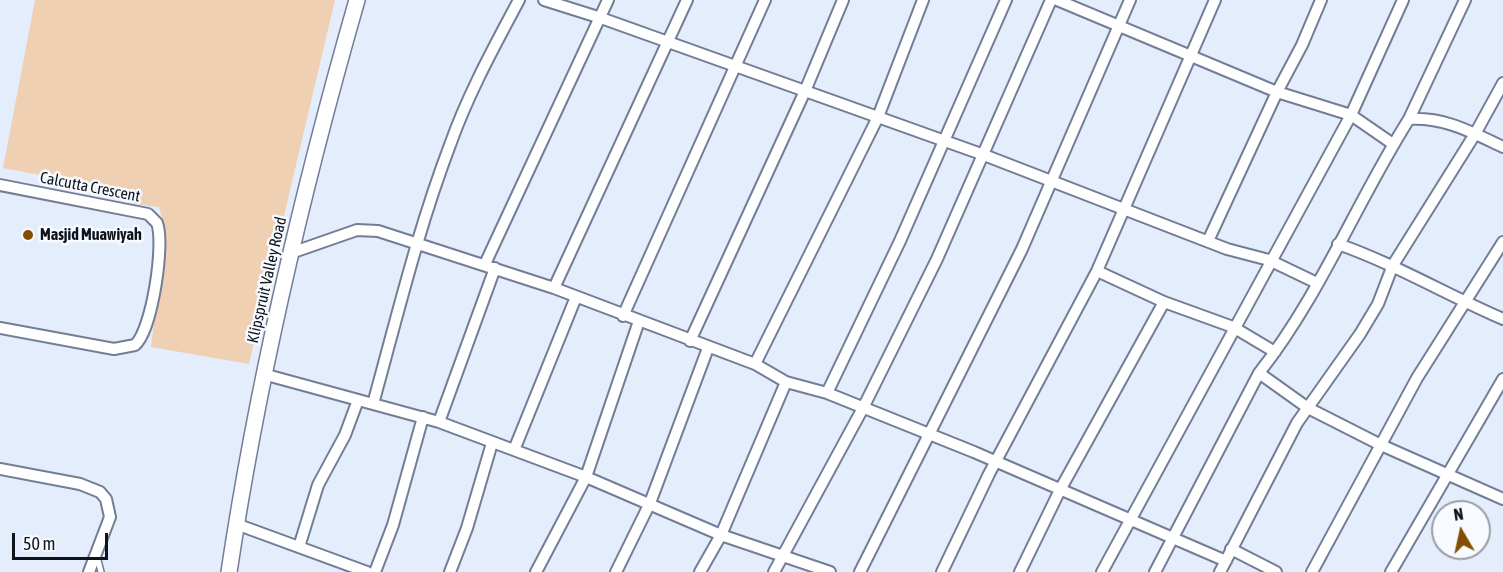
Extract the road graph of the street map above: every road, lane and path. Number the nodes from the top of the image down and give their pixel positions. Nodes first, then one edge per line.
1 (357, 0) edge
2 (519, 0) edge
3 (544, 0) edge
4 (608, 0) edge
5 (687, 0) edge
6 (765, 0) edge
7 (843, 0) edge
8 (923, 0) edge
9 (1006, 0) edge
10 (1051, 0) edge
11 (1057, 0) edge
12 (1130, 0) edge
13 (1215, 0) edge
14 (1321, 0) edge
15 (1404, 0) edge
16 (1465, 0) edge
17 (601, 18) junction
18 (1119, 24) junction
19 (670, 42) junction
20 (1191, 55) junction
21 (737, 66) junction
22 (1503, 83) edge
23 (805, 91) junction
24 (1277, 92) junction
25 (1351, 115) junction
26 (878, 117) junction
27 (1409, 119) junction
28 (1475, 134) junction
29 (944, 141) junction
30 (1393, 144) junction
31 (1503, 147) edge
32 (984, 155) junction
33 (1052, 182) junction
34 (0, 185) edge
35 (1124, 209) junction
36 (1208, 241) junction
37 (1503, 242) edge
38 (417, 243) junction
39 (1338, 244) junction
40 (291, 253) junction
41 (1269, 260) junction
42 (1393, 265) junction
43 (490, 266) junction
44 (1097, 271) junction
45 (1317, 283) junction
46 (554, 288) junction
47 (576, 297) junction
48 (1164, 302) junction
49 (1464, 302) junction
50 (623, 316) junction
51 (1503, 319) edge
52 (639, 321) junction
53 (1233, 327) junction
54 (0, 328) edge
55 (690, 341) junction
56 (708, 348) junction
57 (1275, 352) junction
58 (754, 364) junction
59 (1259, 373) junction
60 (263, 374) junction
61 (1503, 379) edge
62 (786, 382) junction
63 (827, 393) junction
64 (358, 400) junction
65 (373, 404) junction
66 (863, 408) junction
67 (1308, 408) junction
68 (423, 417) junction
69 (439, 422) junction
70 (927, 435) junction
71 (492, 443) junction
72 (1381, 445) junction
73 (514, 450) junction
74 (996, 463) junction
75 (0, 469) edge
76 (1447, 475) junction
77 (586, 477) junction
78 (1060, 490) junction
79 (1503, 499) edge
80 (650, 503) junction
81 (1130, 518) junction
82 (236, 524) junction
83 (721, 535) junction
84 (1174, 538) junction
85 (299, 547) junction
86 (1231, 549) junction
87 (96, 554) junction
88 (782, 556) junction
89 (1226, 561) junction
90 (89, 572) edge
91 (101, 572) edge
92 (229, 572) edge
93 (367, 572) edge
94 (375, 572) edge
95 (450, 572) edge
96 (536, 572) edge
97 (616, 572) edge
98 (700, 572) edge
99 (774, 572) edge
100 (830, 572) edge
101 (860, 572) edge
102 (942, 572) edge
103 (1020, 572) edge
104 (1102, 572) edge
105 (1155, 572) edge
106 (1220, 572) edge
107 (1276, 572) edge
108 (1312, 572) edge
109 (1391, 572) edge

1 - 40 main road, Klipspruit Valley Road
2 - 38 street
3 - 17 street
4 - 17 street
5 - 19 street
6 - 21 street
7 - 23 street
8 - 26 street
9 - 29 street
10 - 32 street
11 - 18 street
12 - 18 street
13 - 20 street
14 - 24 street
15 - 25 street
16 - 27 street
17 - 19 street
17 - 43 street
18 - 20 street
18 - 33 street
19 - 21 street
19 - 46 street
20 - 24 street
20 - 35 street
21 - 23 street
21 - 50 street
22 - 28 street
23 - 26 street
23 - 55 street
24 - 25 street
24 - 36 street
25 - 30 street
25 - 41 street
26 - 29 street
26 - 58 street
27 - 28 street
27 - 30 street
28 - 31 street
28 - 42 street
29 - 32 street
29 - 63 street
30 - 39 street
32 - 33 street
32 - 66 street
33 - 35 street
33 - 70 street
34 - 54 street, Calcutta Crescent
35 - 36 street
35 - 44 street
36 - 41 street
37 - 49 street
38 - 40 street
38 - 43 street
38 - 65 street
39 - 42 street
39 - 45 street
40 - 60 main road, Klipspruit Valley Road
41 - 45 street
41 - 53 street
42 - 49 street
42 - 67 street
43 - 46 street
43 - 69 street
44 - 48 street
44 - 74 street
45 - 57 street
46 - 47 street
47 - 50 street
47 - 73 street
48 - 53 street
48 - 78 street
49 - 51 street
49 - 72 street
50 - 52 street
52 - 55 street
52 - 77 street
53 - 57 street
53 - 81 street
55 - 56 street
56 - 58 street
56 - 80 street
57 - 59 street
58 - 62 street
59 - 67 street
59 - 84 street
60 - 64 street
60 - 82 main road, Klipspruit Valley Road
61 - 76 street
62 - 63 street
62 - 83 street
63 - 66 street
64 - 65 street
64 - 85 street
65 - 68 street
66 - 70 street
66 - 88 street
67 - 72 street
67 - 86 street
68 - 69 street
68 - 94 street
69 - 71 street
70 - 74 street
70 - 101 street
71 - 73 street
71 - 95 street
72 - 76 street
72 - 108 street
73 - 77 street
74 - 78 street
74 - 102 street
75 - 87 street
76 - 79 street
76 - 109 street
77 - 80 street
77 - 96 street
78 - 81 street
78 - 103 street
80 - 83 street
80 - 97 street
81 - 84 street
81 - 104 street
82 - 85 street
82 - 92 main road, Klipspruit Valley Road
83 - 88 street
83 - 98 street
84 - 89 street
84 - 105 street
85 - 93 street
86 - 89 street
86 - 107 street
87 - 90 street
87 - 91 lane
88 - 99 street
88 - 100 street
89 - 106 street

